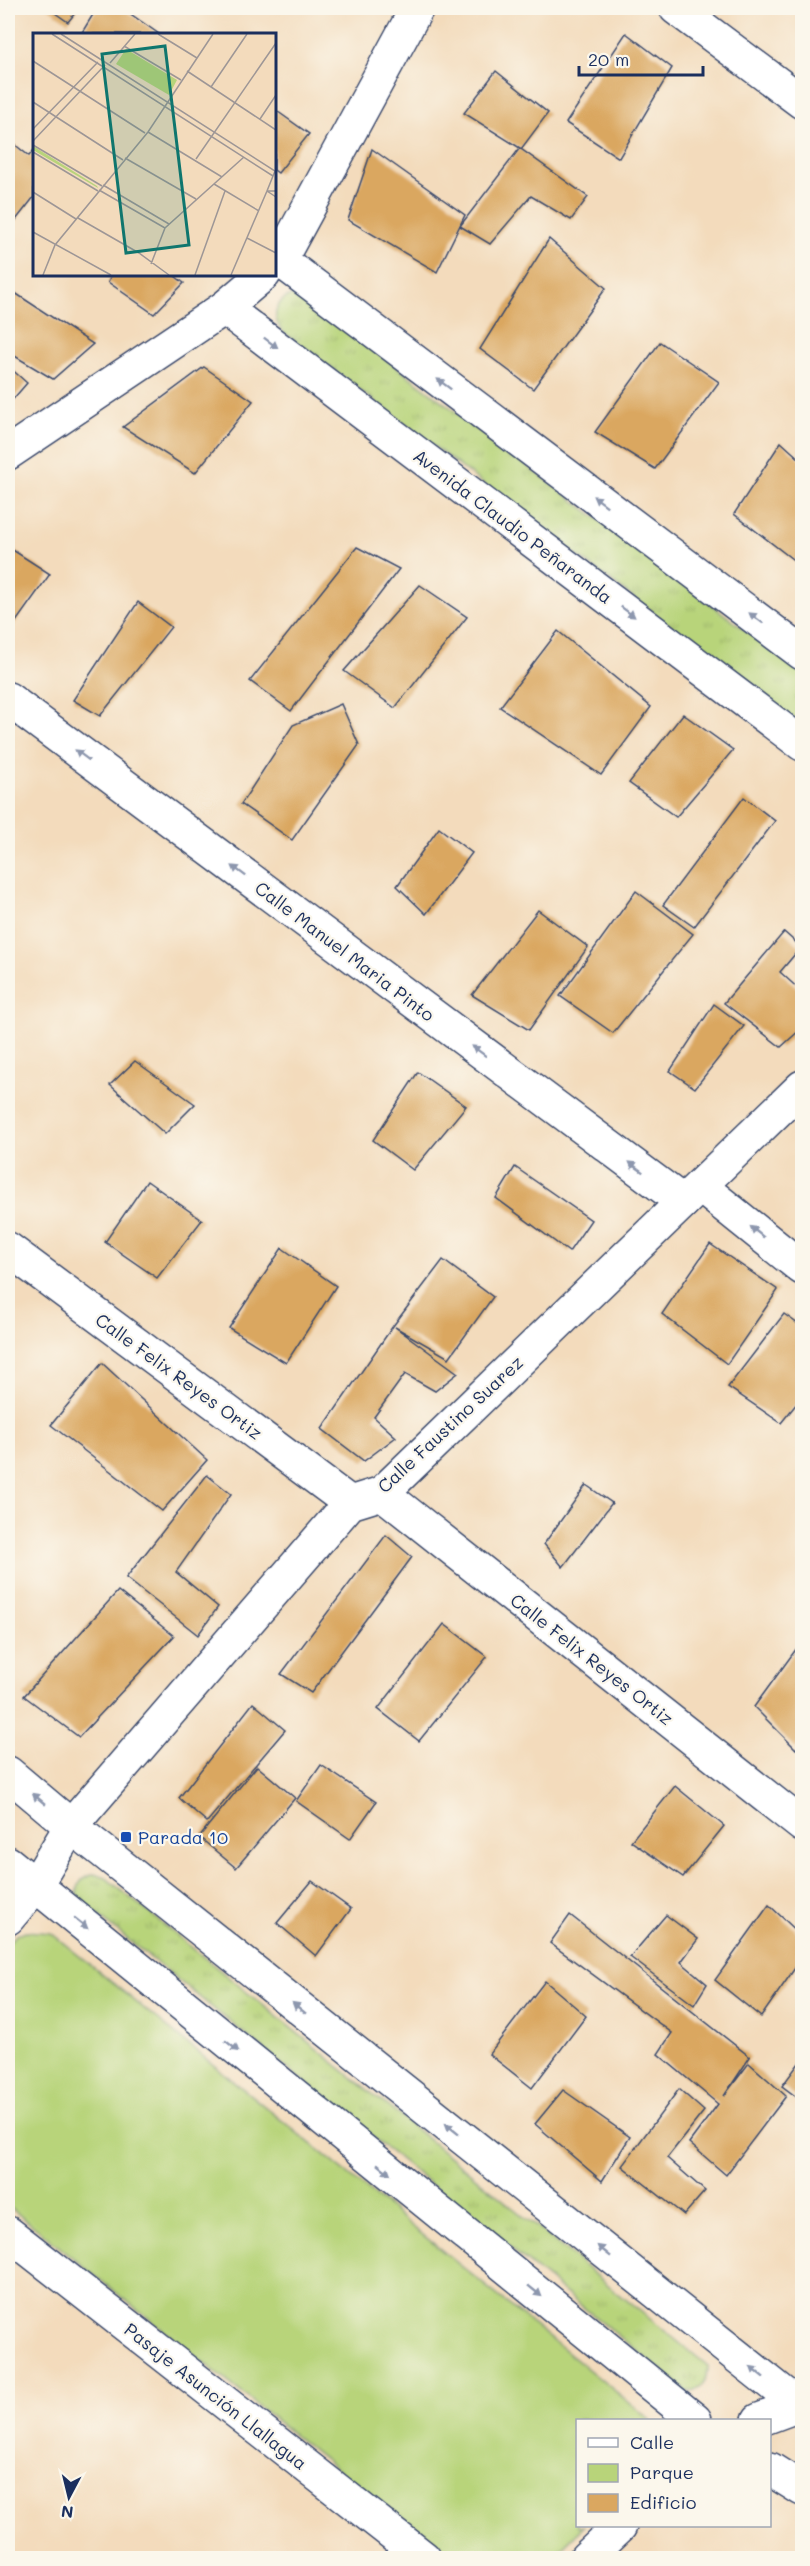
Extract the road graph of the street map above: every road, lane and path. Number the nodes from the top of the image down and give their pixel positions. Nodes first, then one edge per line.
1 (417, 8) edge
2 (676, 8) edge
3 (802, 102) edge
4 (276, 262) edge
5 (276, 269) edge
6 (262, 276) edge
7 (224, 308) junction
8 (8, 453) edge
9 (802, 653) edge
10 (8, 699) edge
11 (802, 744) edge
12 (802, 1087) edge
13 (691, 1194) junction
14 (8, 1249) edge
15 (802, 1268) edge
16 (382, 1493) junction
17 (350, 1503) junction
18 (8, 1773) edge
19 (802, 1825) edge
20 (70, 1826) junction
21 (8, 1863) edge
22 (35, 1886) junction
23 (8, 1918) edge
24 (8, 2233) edge
25 (802, 2406) edge
26 (693, 2419) edge
27 (765, 2419) edge
28 (771, 2470) edge
29 (802, 2489) edge
30 (619, 2527) edge
31 (408, 2554) edge
32 (586, 2559) edge

1 - 4 street
2 - 3 street
9 -> 5 street
6 - 7 street
7 - 8 street
7 -> 11 street, Avenida Claudio Peñaranda
13 -> 10 street, Calle Manuel Maria Pinto
12 - 13 street, Calle Faustino Suarez
15 -> 13 street, Calle Manuel Maria Pinto
13 - 16 street, Calle Faustino Suarez
14 - 17 street, Calle Felix Reyes Ortiz
16 - 17 street, Calle Faustino Suarez
16 - 19 street, Calle Felix Reyes Ortiz
17 - 20 street
20 -> 18 street
20 - 22 street
25 -> 20 street
21 - 22 street
22 - 23 street
22 -> 26 street
24 - 31 street, Pasaje Asunción Llallagua
25 - 27 street
28 - 29 street
30 - 32 street

